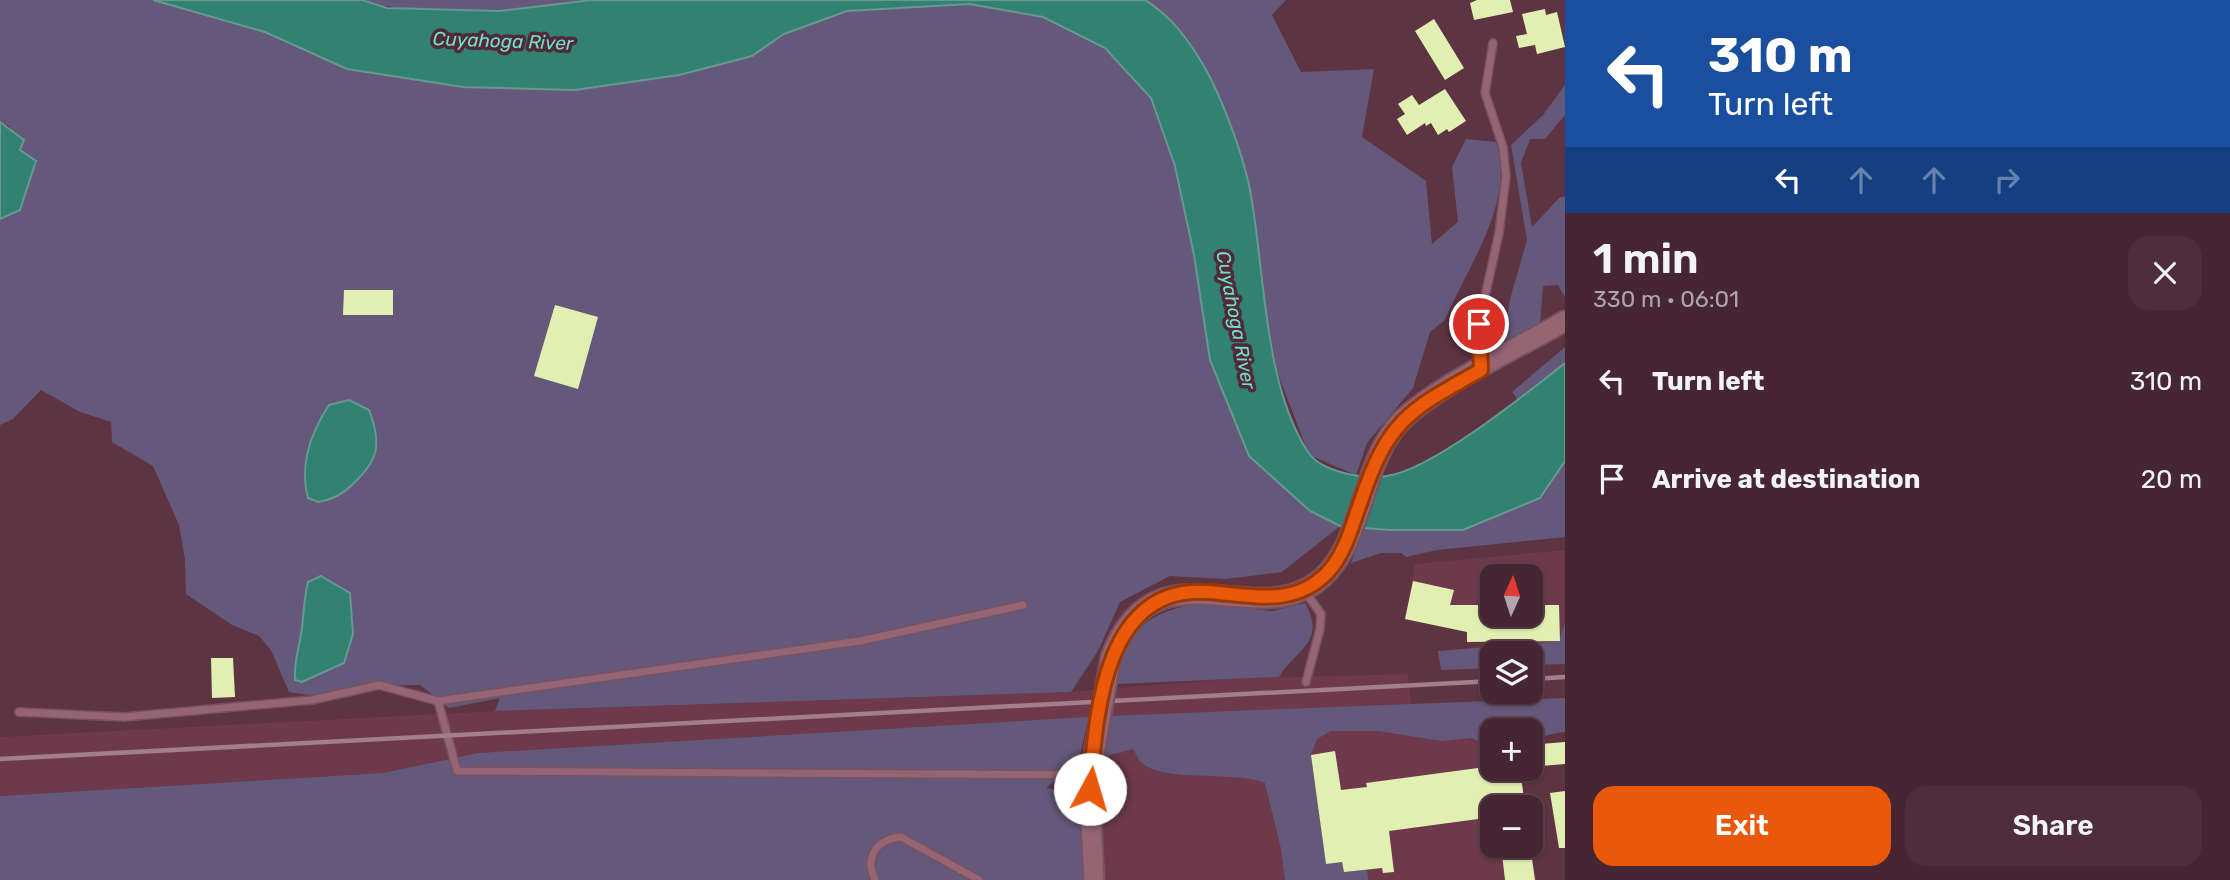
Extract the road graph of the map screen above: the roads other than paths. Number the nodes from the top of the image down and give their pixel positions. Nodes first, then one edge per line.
1 (1493, 43) dead end
2 (1565, 321) edge
3 (1481, 370) junction
4 (1304, 590) junction
5 (1023, 605) dead end
6 (1306, 682) dead end
7 (438, 701) junction
8 (19, 712) dead end
9 (1091, 775) junction
10 (875, 880) edge
11 (979, 880) edge
12 (1094, 880) edge

1 - 3 lane
2 - 3 street
3 - 4 street
4 - 6 lane
4 - 9 street, bridge
5 - 7 lane
7 - 8 lane
7 - 9 lane
9 - 12 street
10 - 11 lane

